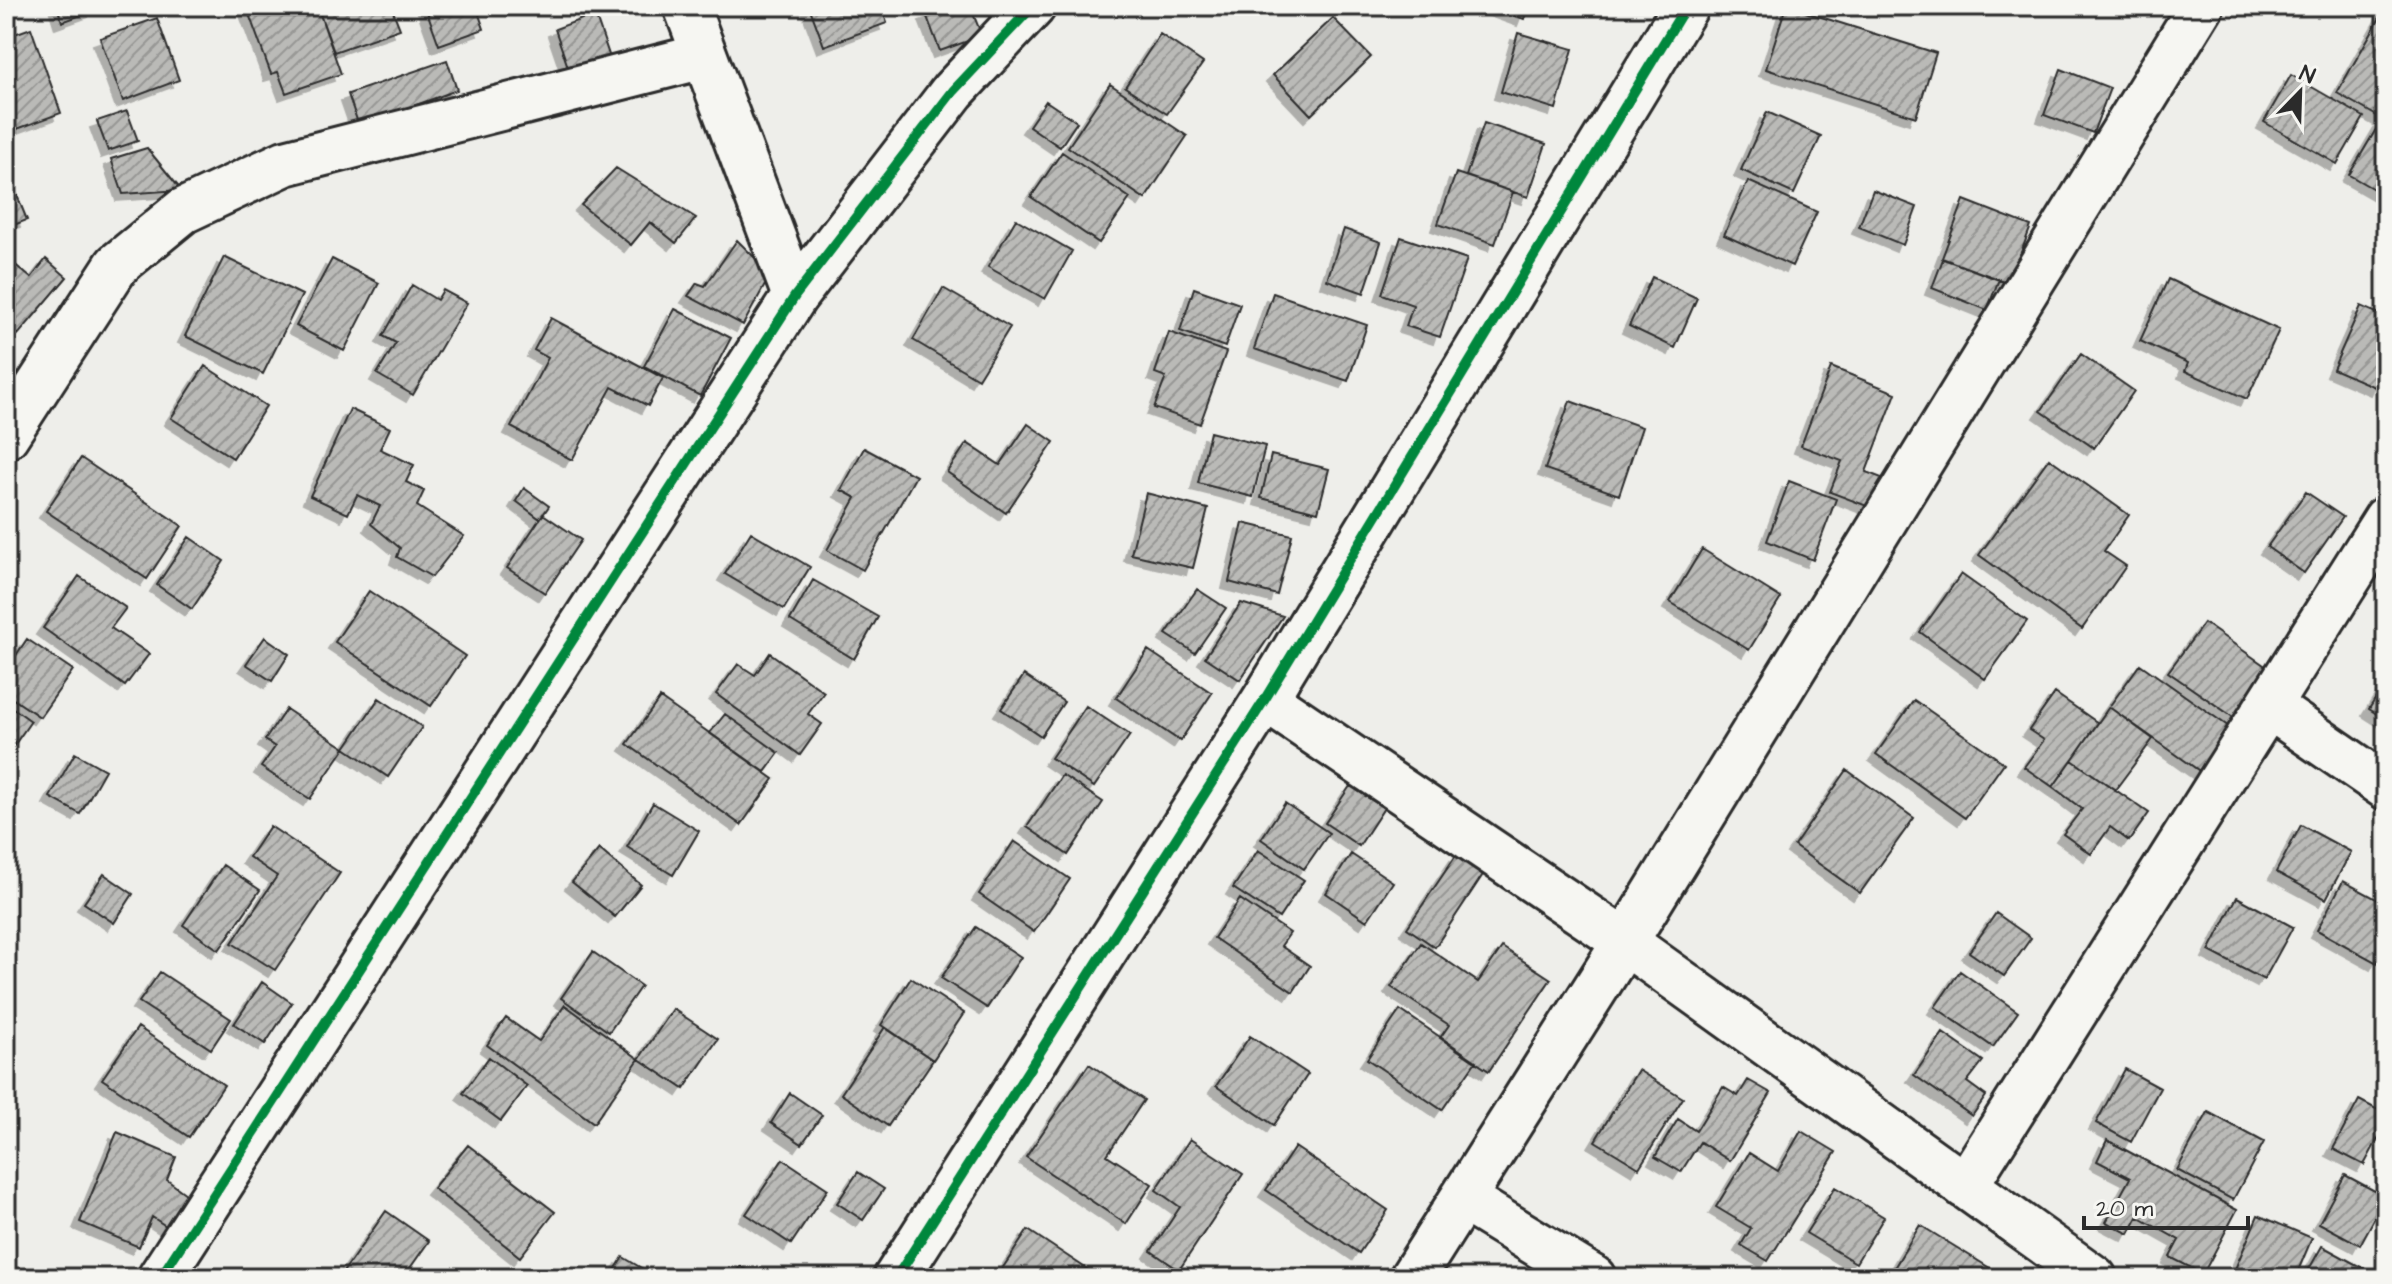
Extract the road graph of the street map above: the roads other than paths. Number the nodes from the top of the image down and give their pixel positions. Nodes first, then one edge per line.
1 (686, 6) edge
2 (1033, 6) edge
3 (1686, 6) edge
4 (2201, 6) edge
5 (704, 56) junction
6 (795, 296) junction
7 (6, 436) edge
8 (2386, 519) edge
9 (1265, 699) junction
10 (2270, 707) junction
11 (2386, 787) edge
12 (1625, 942) junction
13 (1965, 1186) junction
14 (1464, 1199) junction
15 (160, 1278) edge
16 (896, 1278) edge
17 (1412, 1278) edge
18 (1593, 1278) edge
19 (2094, 1278) edge

1 - 5 street
2 - 6 street
3 - 9 street
4 - 12 street
5 - 6 street
5 - 7 street
6 - 15 street
8 - 10 street
9 - 12 street
9 - 16 street
10 - 11 street
10 - 13 street
12 - 13 street
12 - 14 street
13 - 19 street
14 - 17 street
14 - 18 street

